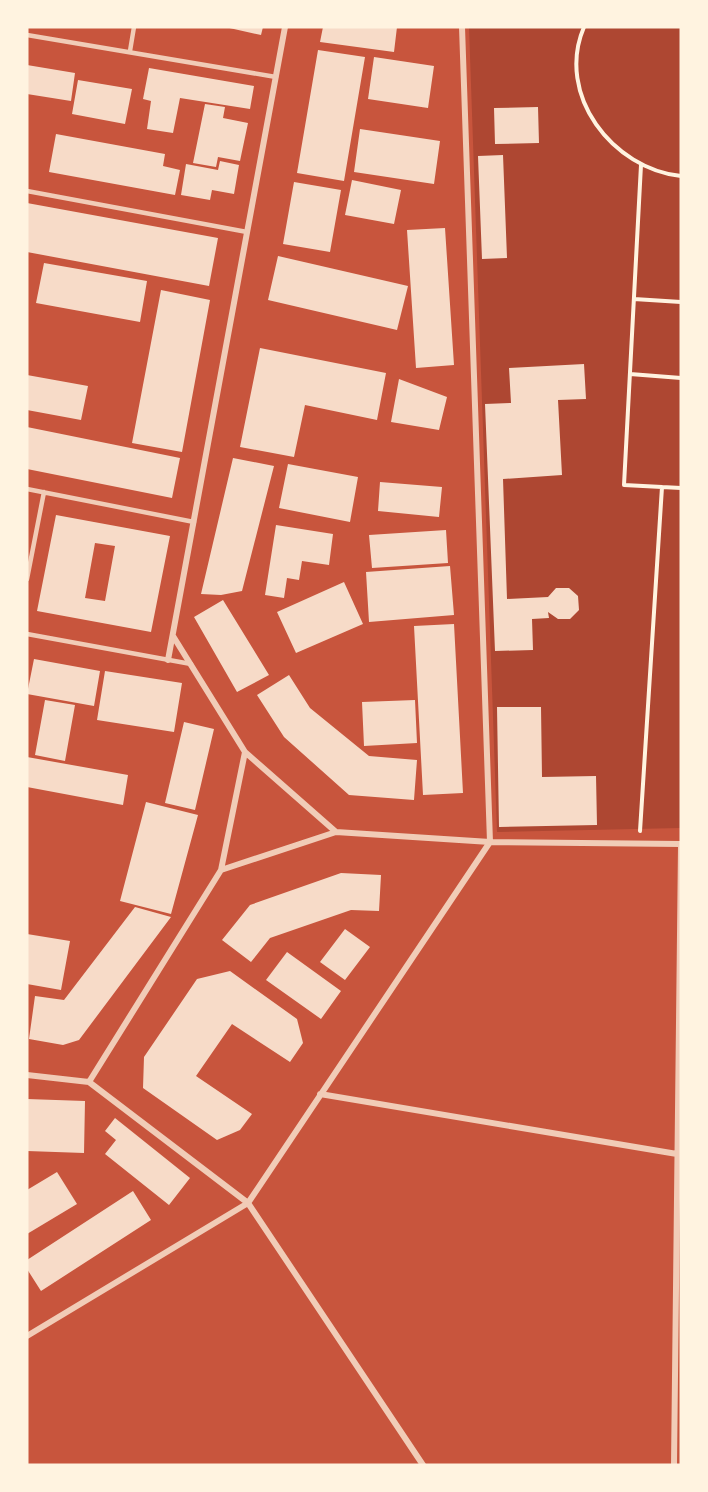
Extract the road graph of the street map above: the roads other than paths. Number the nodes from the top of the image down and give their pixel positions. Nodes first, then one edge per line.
1 (134, 27) edge
2 (285, 27) edge
3 (462, 27) edge
4 (27, 35) edge
5 (130, 51) junction
6 (276, 76) junction
7 (27, 191) edge
8 (247, 232) junction
9 (27, 489) edge
10 (44, 492) junction
11 (194, 522) junction
12 (27, 579) edge
13 (27, 634) edge
14 (173, 636) junction
15 (168, 660) junction
16 (191, 664) junction
17 (245, 752) junction
18 (336, 832) junction
19 (490, 842) junction
20 (681, 845) edge
21 (221, 870) junction
22 (27, 1075) edge
23 (89, 1082) junction
24 (320, 1094) junction
25 (677, 1155) junction
26 (248, 1203) junction
27 (27, 1336) edge
28 (423, 1465) edge
29 (674, 1465) edge

1 - 5 lane
2 - 6 street
3 - 19 street
4 - 5 lane
5 - 6 lane
6 - 8 street
7 - 8 lane
8 - 11 street
9 - 10 lane
10 - 11 lane
10 - 12 lane
11 - 14 street
13 - 15 lane
14 - 15 street
14 - 16 street
15 - 16 lane
16 - 17 street
17 - 18 street
17 - 21 street
18 - 19 street
18 - 21 street
19 - 20 street
19 - 24 street
20 - 25 street
21 - 23 street
22 - 23 street
23 - 26 street
24 - 25 street
24 - 26 street
25 - 29 street
26 - 27 street
26 - 28 street

